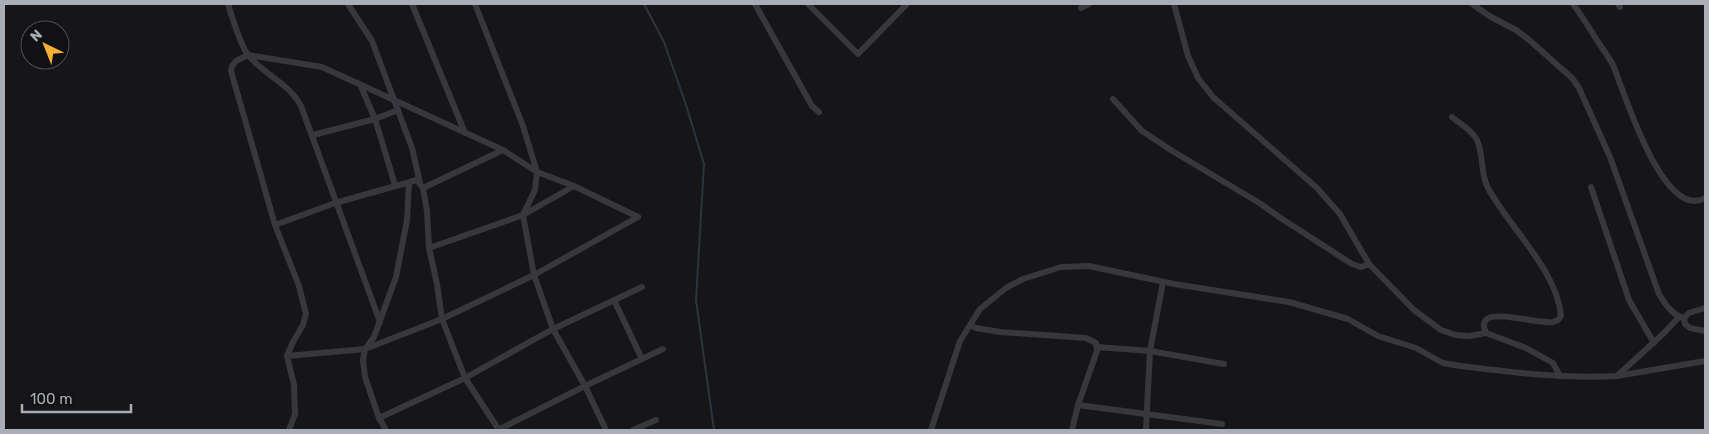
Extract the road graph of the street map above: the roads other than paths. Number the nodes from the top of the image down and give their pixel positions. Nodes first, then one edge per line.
1 (228, 4) edge
2 (348, 4) edge
3 (412, 4) edge
4 (475, 4) edge
5 (755, 4) edge
6 (808, 4) edge
7 (906, 4) edge
8 (1089, 4) edge
9 (1174, 4) edge
10 (1472, 4) edge
11 (1573, 4) edge
12 (1081, 8) dead end
13 (248, 54) junction
14 (360, 84) junction
15 (1113, 99) dead end
16 (394, 100) junction
17 (398, 110) junction
18 (819, 112) dead end
19 (1452, 117) dead end
20 (375, 119) junction
21 (465, 133) junction
22 (313, 135) junction
23 (503, 150) junction
24 (537, 172) junction
25 (409, 183) junction
26 (395, 185) junction
27 (422, 185) junction
28 (574, 186) junction
29 (1591, 187) dead end
30 (1705, 198) edge
31 (336, 202) junction
32 (523, 215) junction
33 (275, 225) junction
34 (429, 248) junction
35 (1369, 264) junction
36 (534, 275) junction
37 (1163, 282) junction
38 (642, 287) dead end
39 (614, 300) junction
40 (1705, 308) edge
41 (1681, 317) junction
42 (442, 319) junction
43 (380, 322) junction
44 (970, 325) junction
45 (553, 329) junction
46 (1705, 331) edge
47 (1486, 333) junction
48 (1654, 343) junction
49 (1097, 346) junction
50 (365, 349) junction
51 (663, 350) dead end
52 (1150, 351) junction
53 (288, 356) junction
54 (642, 359) junction
55 (1705, 361) edge
56 (1224, 364) dead end
57 (1560, 376) junction
58 (1617, 376) junction
59 (465, 378) junction
60 (585, 386) junction
61 (1078, 405) junction
62 (1145, 415) junction
63 (379, 418) junction
64 (656, 420) dead end
65 (1222, 424) dead end
66 (289, 430) edge
67 (386, 430) edge
68 (499, 430) edge
69 (606, 430) edge
70 (634, 430) edge
71 (931, 430) edge
72 (1072, 430) edge
73 (1146, 430) edge

1 - 13 street
2 - 16 street
3 - 21 street
4 - 24 street
5 - 18 street
6 - 7 street
8 - 12 street
9 - 35 street
10 - 41 street
11 - 30 street
13 - 14 street
13 - 22 street
13 - 33 street
14 - 16 street
14 - 20 street
15 - 35 street
16 - 17 street
16 - 21 street
17 - 20 street
17 - 27 street
19 - 47 street
20 - 22 street
20 - 26 street
21 - 23 street
22 - 31 street
23 - 24 street
23 - 27 street
24 - 28 street
24 - 32 street
25 - 26 street
25 - 27 street
25 - 43 street
26 - 31 street
27 - 34 street
28 - 32 street
28 - 36 street
29 - 48 street
31 - 33 street
31 - 43 street
32 - 34 street
32 - 36 street
33 - 53 street
34 - 42 street
35 - 47 street
36 - 42 street
36 - 45 street
37 - 44 street
37 - 52 street
37 - 57 street
38 - 39 street
39 - 45 street
39 - 54 street
40 - 41 street
41 - 46 street
41 - 48 street
42 - 50 street
42 - 59 street
43 - 50 street
44 - 49 street
44 - 71 street
45 - 59 street
45 - 60 street
47 - 57 street
48 - 58 street
49 - 52 street
49 - 61 street
50 - 53 street
50 - 63 street
51 - 54 street
52 - 56 street
52 - 62 street
53 - 66 street
54 - 60 street
55 - 58 street
57 - 58 street
59 - 63 street
59 - 68 street
60 - 68 street
60 - 69 street
61 - 62 street
61 - 72 street
62 - 65 street
62 - 73 street
63 - 67 street
64 - 70 street

